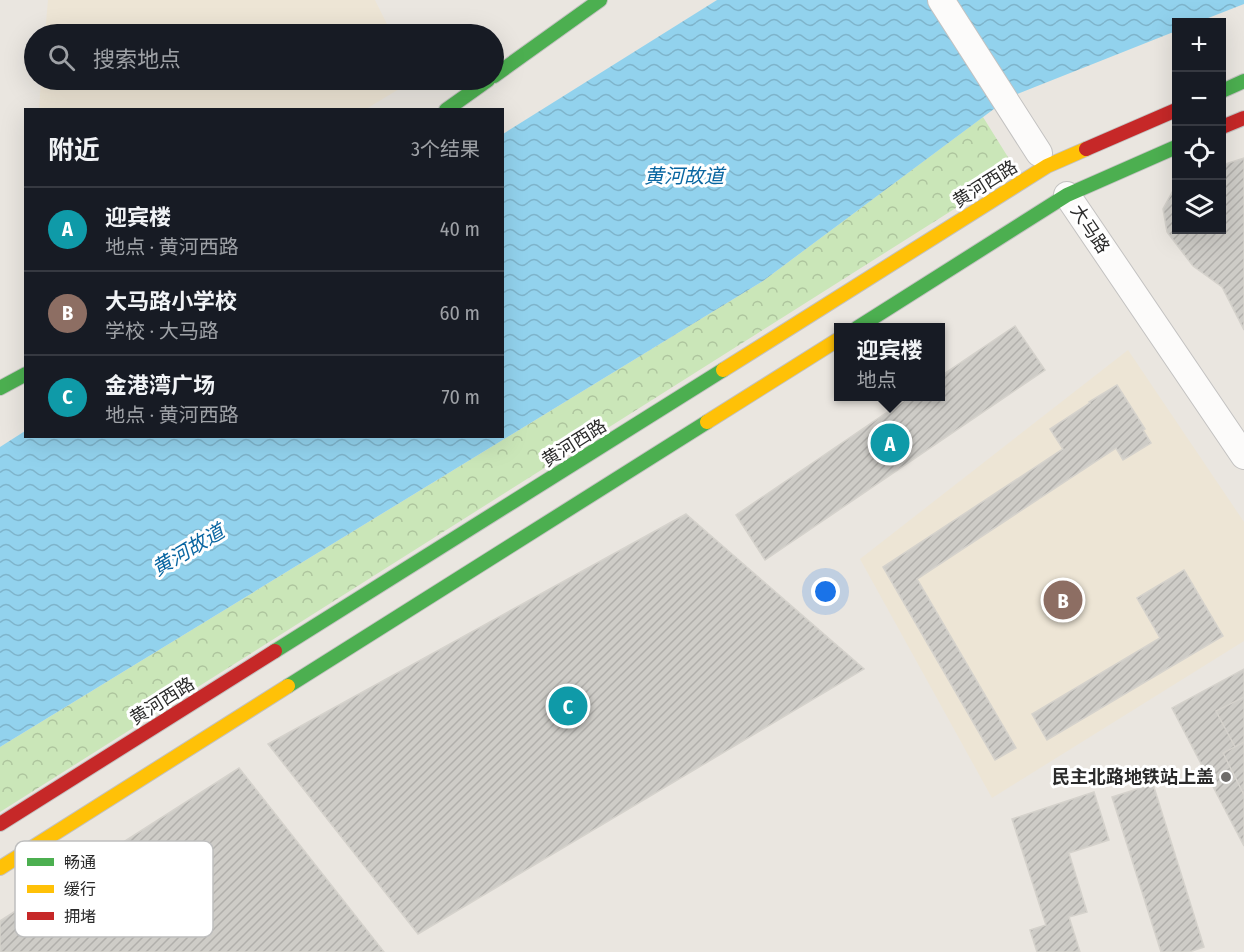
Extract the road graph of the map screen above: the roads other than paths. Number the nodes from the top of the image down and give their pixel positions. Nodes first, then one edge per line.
1 (600, 0) edge
2 (941, 0) edge
3 (504, 69) edge
4 (1244, 81) edge
5 (1226, 89) edge
6 (474, 90) edge
7 (449, 108) edge
8 (1172, 112) edge
9 (1244, 118) edge
10 (1226, 126) edge
11 (1172, 148) edge
12 (1054, 175) junction
13 (862, 323) edge
14 (834, 342) edge
15 (24, 375) edge
16 (0, 388) edge
17 (1244, 456) edge
18 (0, 824) edge
19 (43, 841) edge
20 (15, 859) edge
21 (0, 868) edge

1 - 3 main road
2 - 12 street, 大马路
4 - 5 main road
6 - 7 main road
8 - 12 main road, 黄河西路
9 - 10 main road
11 - 12 main road, 黄河西路
12 - 13 main road, 黄河西路
12 - 17 street, 大马路
12 - 18 main road, 黄河西路
14 - 19 main road
15 - 16 main road
20 - 21 main road

